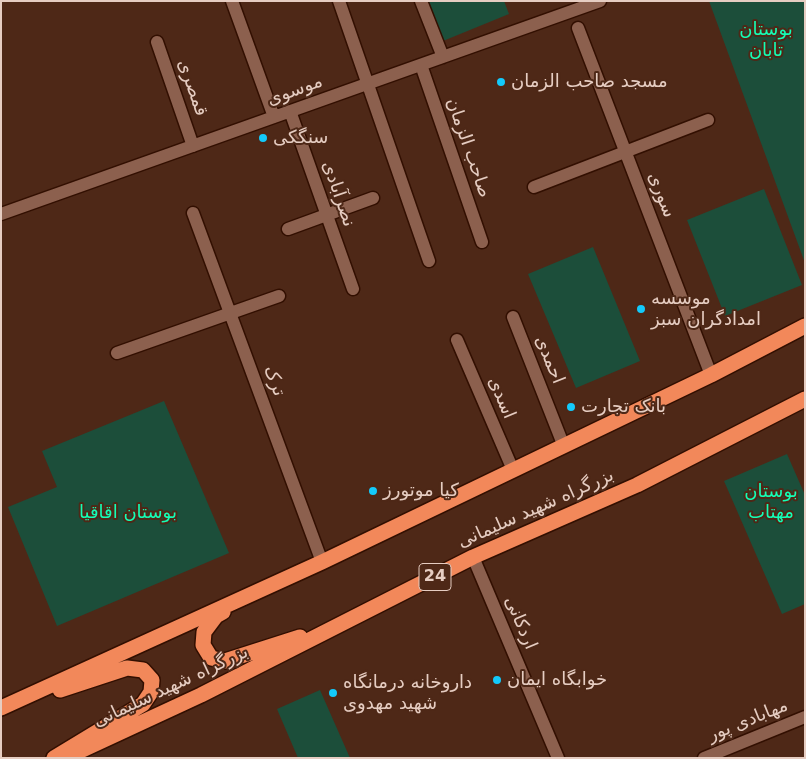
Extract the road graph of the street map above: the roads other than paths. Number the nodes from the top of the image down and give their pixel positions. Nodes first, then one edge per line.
1 (232, 1) edge
2 (339, 1) edge
3 (421, 1) edge
4 (594, 2) edge
5 (578, 28) dead end
6 (157, 42) dead end
7 (443, 57) junction
8 (421, 65) junction
9 (369, 83) junction
10 (290, 111) junction
11 (274, 117) junction
12 (708, 120) dead end
13 (193, 146) junction
14 (625, 152) junction
15 (534, 187) dead end
16 (373, 198) dead end
17 (194, 213) dead end
18 (1, 214) edge
19 (326, 215) junction
20 (288, 229) dead end
21 (482, 242) dead end
22 (429, 261) dead end
23 (353, 289) dead end
24 (279, 296) dead end
25 (231, 313) junction
26 (513, 317) dead end
27 (805, 326) edge
28 (457, 340) dead end
29 (118, 353) dead end
30 (711, 374) junction
31 (805, 399) edge
32 (563, 444) junction
33 (513, 470) junction
34 (473, 557) junction
35 (322, 562) junction
36 (347, 622) junction
37 (1, 710) edge
38 (805, 717) edge
39 (54, 758) edge
40 (65, 758) edge
41 (558, 758) edge
42 (704, 758) edge

1 - 11 street
2 - 9 street
3 - 7 street
4 - 7 street, موسوی
5 - 14 street, سوری
6 - 13 street, قمصری
7 - 8 street, موسوی
8 - 9 street, موسوی
8 - 21 street, صاحب الزمان
9 - 10 street, موسوی
9 - 22 street
10 - 11 street, موسوی
10 - 19 street, نصرآبادی
11 - 13 street, موسوی
12 - 14 street
13 - 18 street, موسوی
14 - 15 street
14 - 30 street, سوری
16 - 19 street
17 - 25 street, ترک
19 - 20 street
19 - 23 street, نصرآبادی
24 - 25 street
25 - 29 street
25 - 35 street, ترک
26 - 32 street, احمدی
27 - 30 highway
28 - 33 street, اسدی
30 - 32 highway
31 - 34 highway, بزرگراه شهید سلیمانی / 24
32 - 33 highway
33 - 35 highway
34 - 36 highway, بزرگراه شهید سلیمانی / 24
34 - 41 street, اردکانی
35 - 36 highway
35 - 37 highway
36 - 40 highway, بزرگراه شهید سلیمانی / 24
37 - 39 highway
38 - 42 street, مهابادی پور

